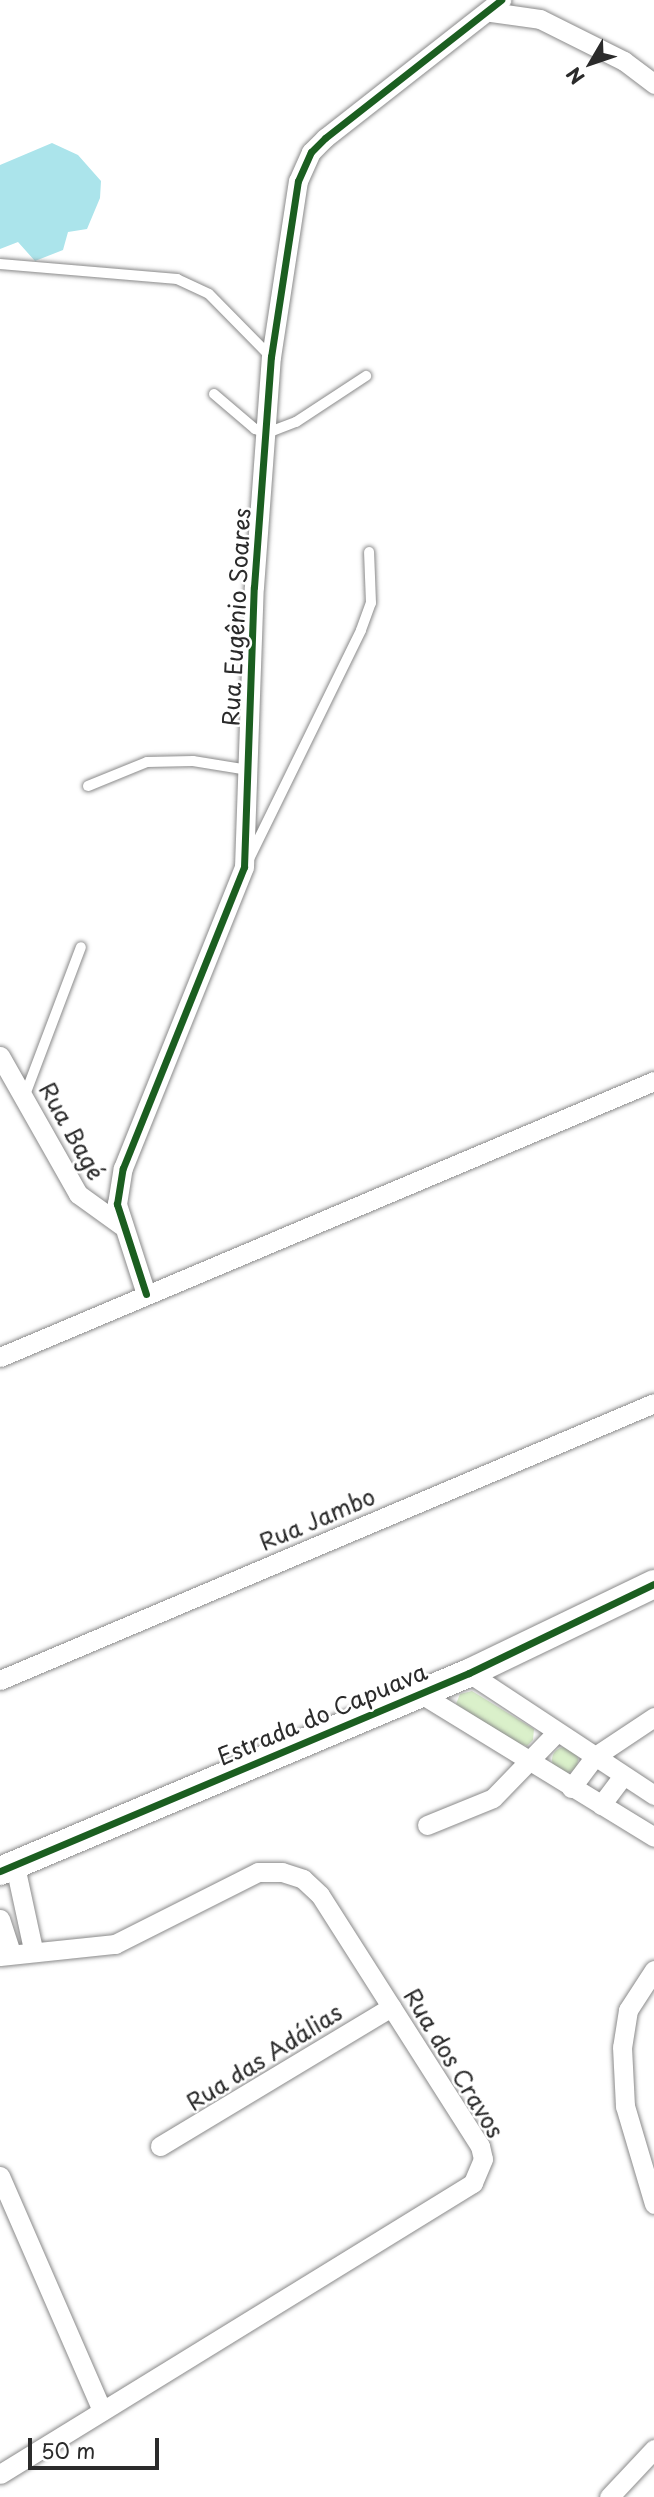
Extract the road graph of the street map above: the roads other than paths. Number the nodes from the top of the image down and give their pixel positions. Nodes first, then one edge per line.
1 (496, 6) edge
2 (654, 84) edge
3 (0, 264) edge
4 (271, 357) junction
5 (366, 376) dead end
6 (214, 394) dead end
7 (267, 432) junction
8 (369, 551) dead end
9 (249, 771) junction
10 (88, 786) dead end
11 (244, 867) junction
12 (81, 947) dead end
13 (0, 1056) edge
14 (654, 1081) edge
15 (24, 1095) junction
16 (121, 1225) junction
17 (146, 1294) junction
18 (0, 1357) edge
19 (654, 1403) edge
20 (654, 1584) edge
21 (469, 1673) junction
22 (0, 1680) edge
23 (421, 1694) junction
24 (654, 1717) edge
25 (556, 1733) junction
26 (594, 1757) junction
27 (531, 1763) junction
28 (623, 1776) junction
29 (571, 1788) junction
30 (654, 1795) edge
31 (601, 1805) junction
32 (426, 1825) dead end
33 (654, 1838) edge
34 (7, 1868) edge
35 (0, 1919) edge
36 (33, 1949) junction
37 (5, 1955) edge
38 (654, 1970) edge
39 (391, 2007) junction
40 (160, 2146) dead end
41 (0, 2176) edge
42 (4, 2204) edge
43 (654, 2204) edge
44 (102, 2411) junction
45 (654, 2449) edge
46 (0, 2474) edge
47 (609, 2497) edge

1 - 2 street
1 - 4 street, Rua Eugênio Soares
3 - 4 lane
4 - 7 street, Rua Eugênio Soares
5 - 7 lane
6 - 7 lane
7 - 9 street, Rua Eugênio Soares
8 - 11 lane
9 - 10 lane
9 - 11 street, Rua Eugênio Soares
11 - 16 street, Rua Eugênio Soares
12 - 15 lane
13 - 15 street, Rua Bagé
14 - 17 street
15 - 16 street, Rua Bagé
16 - 17 street
17 - 18 street
19 - 22 street, Rua Jambo
20 - 21 main road, Estrada do Capuava
21 - 23 main road, Estrada do Capuava
21 - 25 street
23 - 27 street
23 - 34 main road, Estrada do Capuava
24 - 26 street
25 - 26 street
25 - 27 street
26 - 28 street
26 - 29 street
27 - 29 street
27 - 32 street
28 - 30 street
28 - 31 street
29 - 31 street
31 - 33 street
34 - 36 street
35 - 37 street
36 - 37 street, Rua dos Cravos
36 - 39 street, Rua dos Cravos
38 - 43 street
39 - 40 street, Rua das Adálias
39 - 44 street, Rua dos Cravos
41 - 42 street
42 - 44 street
44 - 46 street, Rua dos Cravos
45 - 47 street

